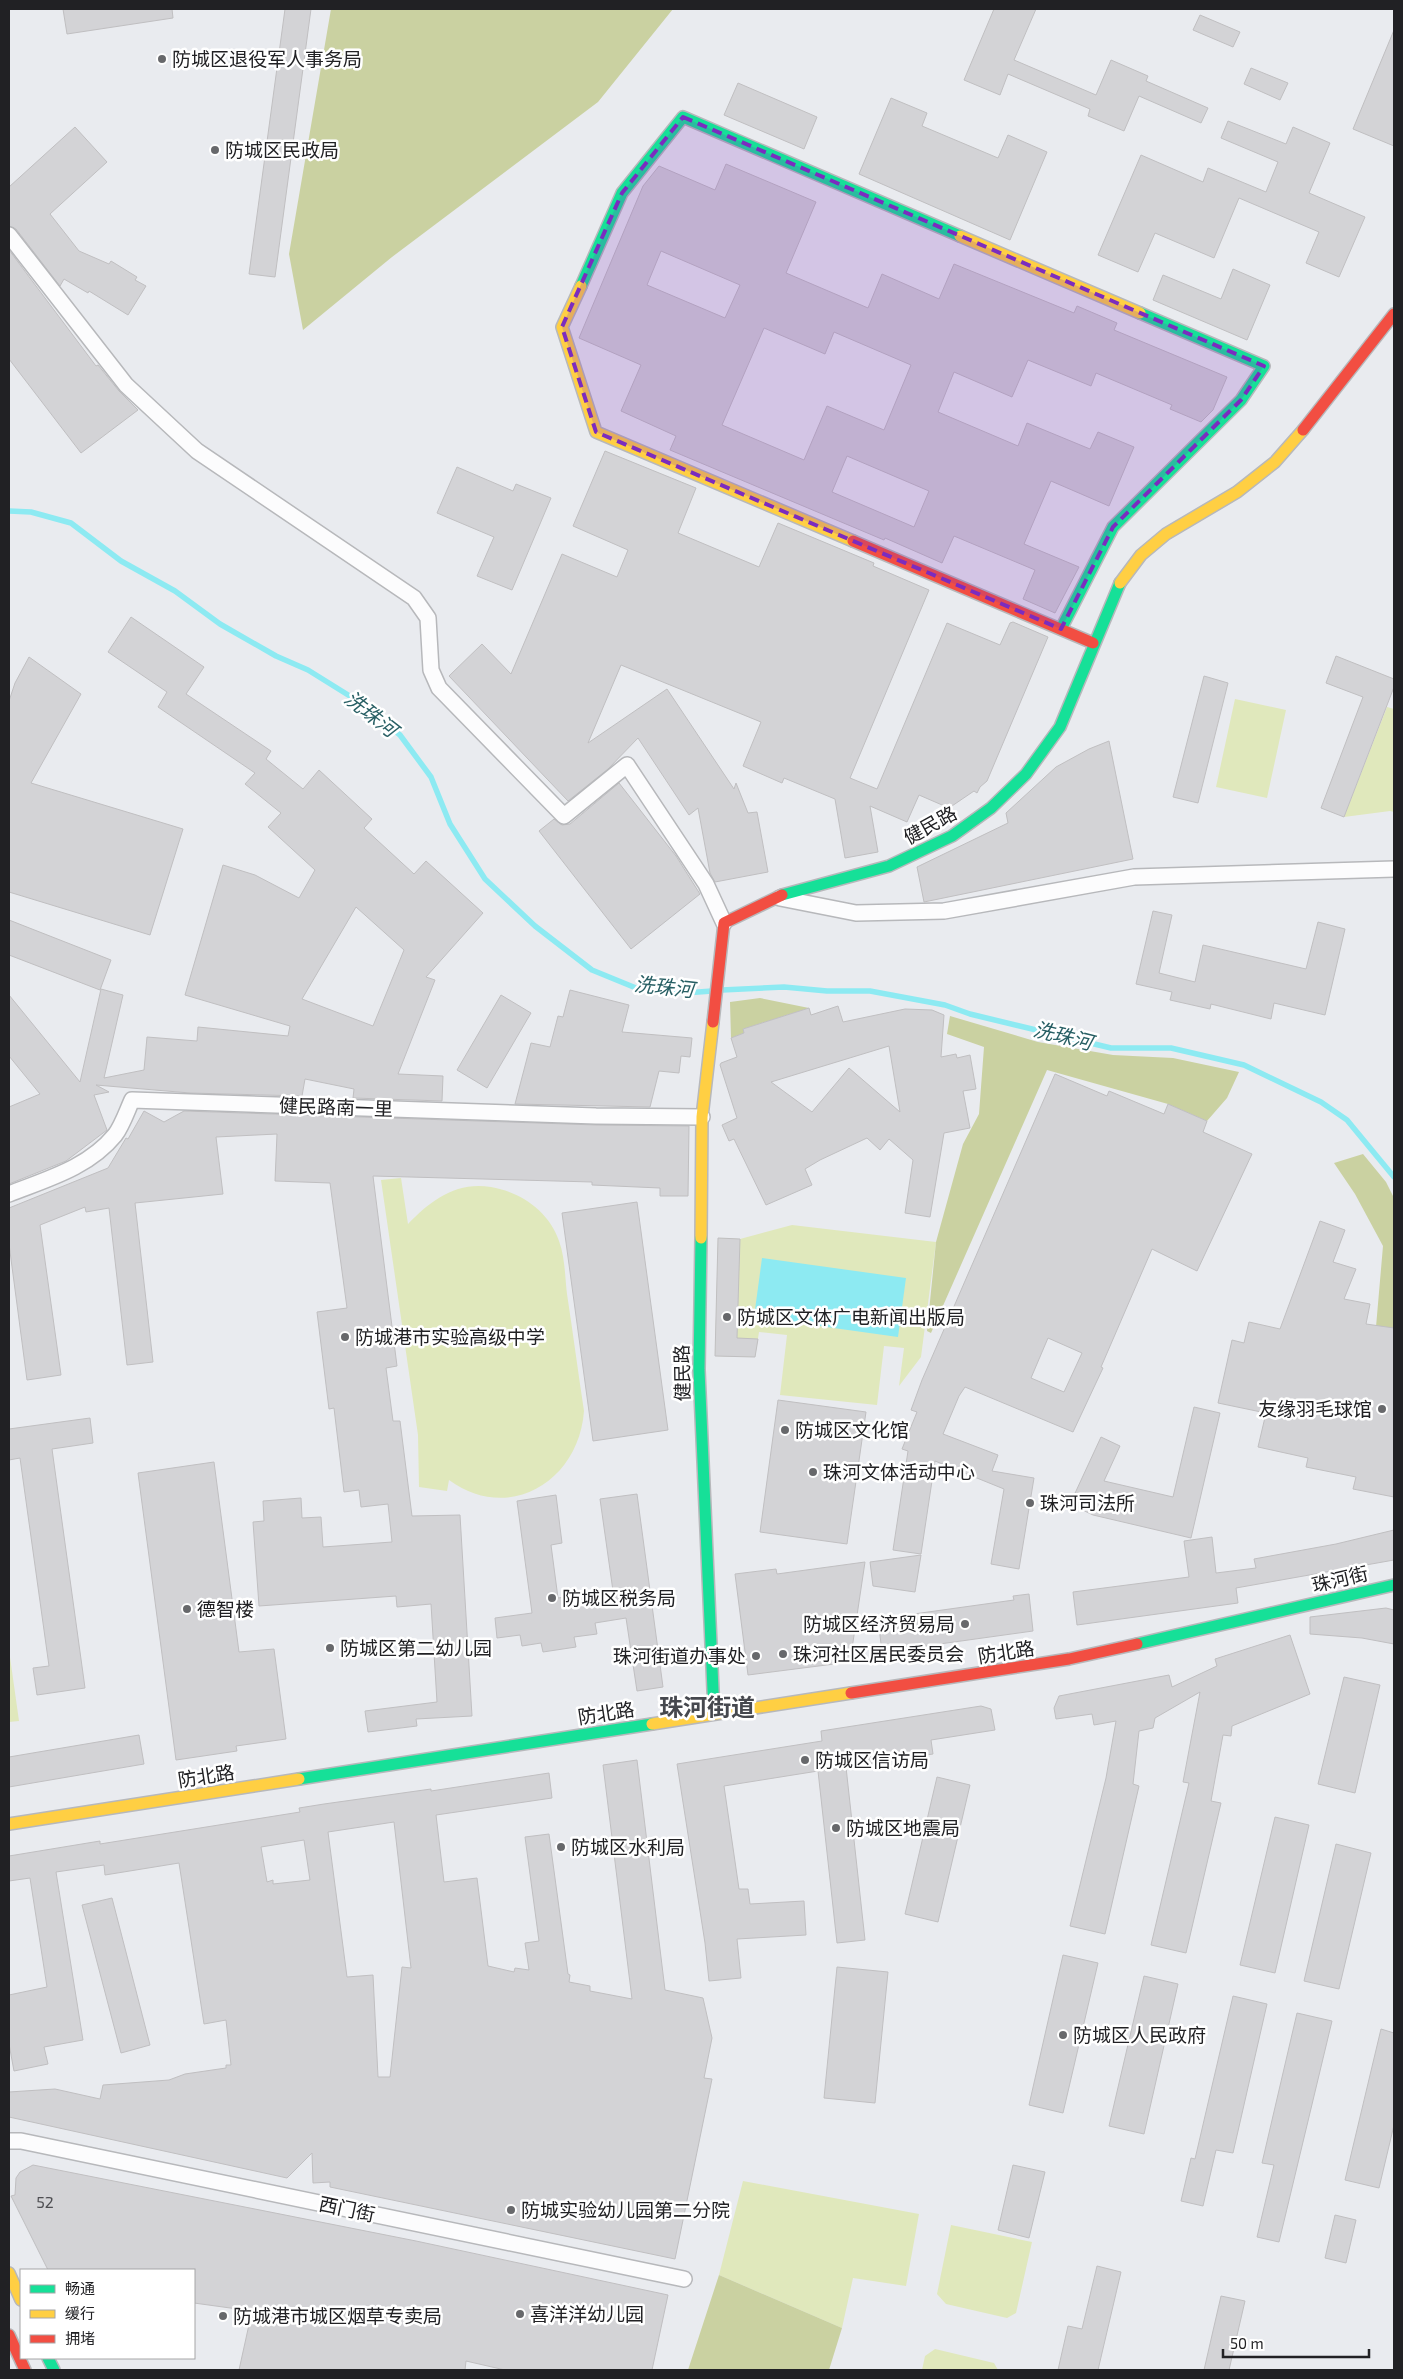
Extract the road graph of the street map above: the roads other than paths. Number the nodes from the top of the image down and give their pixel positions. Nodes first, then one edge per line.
1 (9, 235) edge
2 (1394, 314) edge
3 (1061, 629) junction
4 (1093, 643) junction
5 (1394, 868) edge
6 (776, 897) junction
7 (724, 923) junction
8 (702, 1117) junction
9 (9, 1194) edge
10 (1394, 1585) edge
11 (1294, 1607) joint
12 (714, 1713) junction
13 (9, 1824) edge
14 (9, 2141) edge
15 (9, 2273) edge
16 (684, 2279) dead end
17 (20, 2298) edge
18 (9, 2335) edge
19 (25, 2370) edge

1 - 7 street
2 - 4 street, 健民路
3 - 3 street
3 - 4 street
4 - 6 street, 健民路
5 - 6 street
6 - 7 street, 健民路
7 - 8 street, 健民路
8 - 9 street, 健民路南一里
8 - 12 street, 健民路
10 - 11 street, 珠河街
11 - 12 street, 防北路
12 - 13 street, 防北路
14 - 16 street, 西门街
15 - 17 street
18 - 19 street

